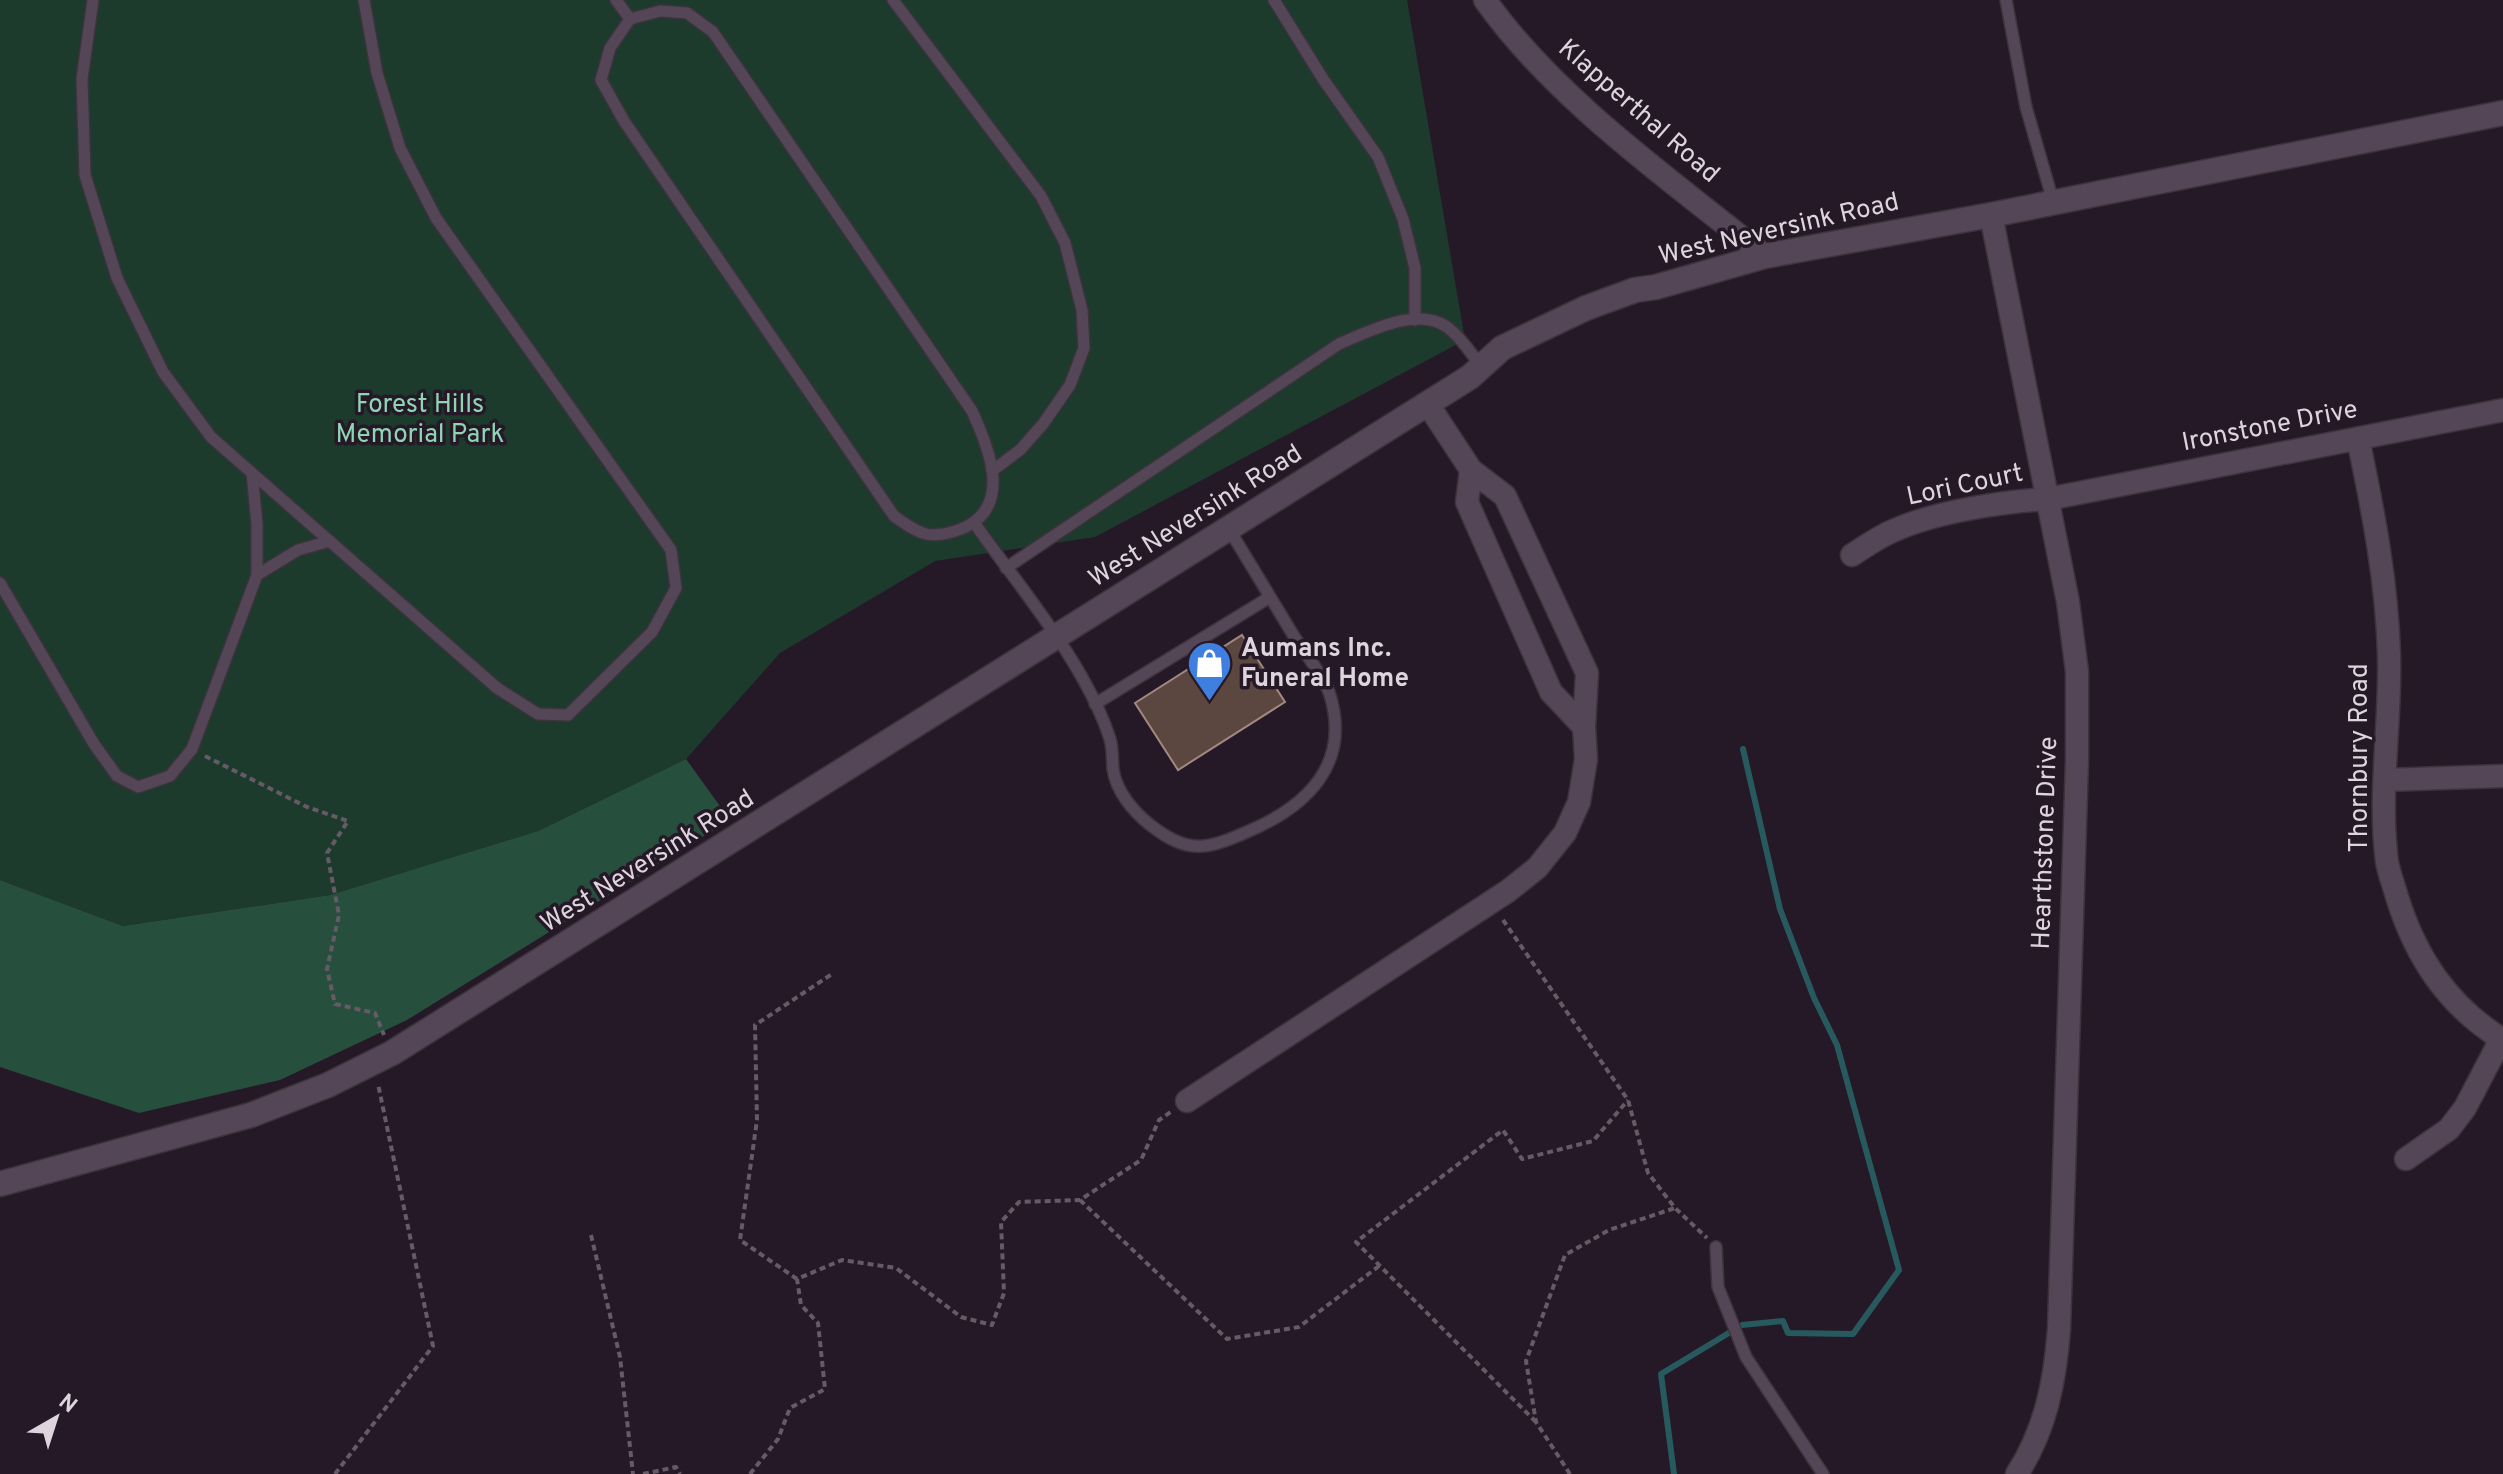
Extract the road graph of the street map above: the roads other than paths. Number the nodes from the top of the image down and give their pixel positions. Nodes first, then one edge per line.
1 (93, 0) edge
2 (364, 0) edge
3 (616, 0) edge
4 (893, 0) edge
5 (1274, 0) edge
6 (1485, 0) edge
7 (2006, 0) edge
8 (630, 19) junction
9 (2503, 113) edge
10 (2053, 201) junction
11 (1991, 215) junction
12 (1765, 256) junction
13 (1415, 320) junction
14 (1482, 367) junction
15 (1427, 403) junction
16 (2503, 410) edge
17 (2358, 439) junction
18 (1471, 470) junction
19 (992, 471) junction
20 (252, 473) junction
21 (2048, 499) junction
22 (975, 524) junction
23 (1229, 529) junction
24 (330, 541) junction
25 (1852, 555) dead end
26 (1006, 568) junction
27 (257, 575) junction
28 (0, 583) edge
29 (1270, 597) junction
30 (1056, 638) junction
31 (1095, 704) junction
32 (1584, 727) junction
33 (2503, 776) edge
34 (2385, 780) junction
35 (2502, 1039) edge
36 (1187, 1101) road end
37 (2406, 1159) dead end
38 (0, 1184) edge
39 (1716, 1247) road end
40 (1823, 1474) edge
41 (2017, 1474) edge

1 - 20 lane
2 - 24 lane
3 - 8 lane
4 - 19 lane
5 - 13 lane
6 - 12 street, Klapperthal Road
7 - 10 lane
8 - 19 lane
8 - 22 lane
9 - 10 street, West Neversink Road
10 - 11 street, West Neversink Road
11 - 12 street, West Neversink Road
11 - 21 street, Hearthstone Drive
12 - 14 street, West Neversink Road
13 - 14 lane
13 - 26 lane
14 - 15 street, West Neversink Road
15 - 18 street
15 - 23 street, West Neversink Road
16 - 17 street, Ironstone Drive
17 - 21 street, Ironstone Drive
17 - 34 street, Thornbury Road
18 - 32 street
18 - 32 street
19 - 22 lane
20 - 24 lane
20 - 27 lane
21 - 25 street, Lori Court
21 - 41 street, Hearthstone Drive
22 - 26 lane
23 - 29 lane
23 - 30 street, West Neversink Road
24 - 27 lane
26 - 30 lane
27 - 28 lane
29 - 31 lane
29 - 31 lane
30 - 31 lane
30 - 38 street, West Neversink Road
32 - 36 street
33 - 34 street
34 - 35 street, Thornbury Road
35 - 37 street
39 - 40 lane

